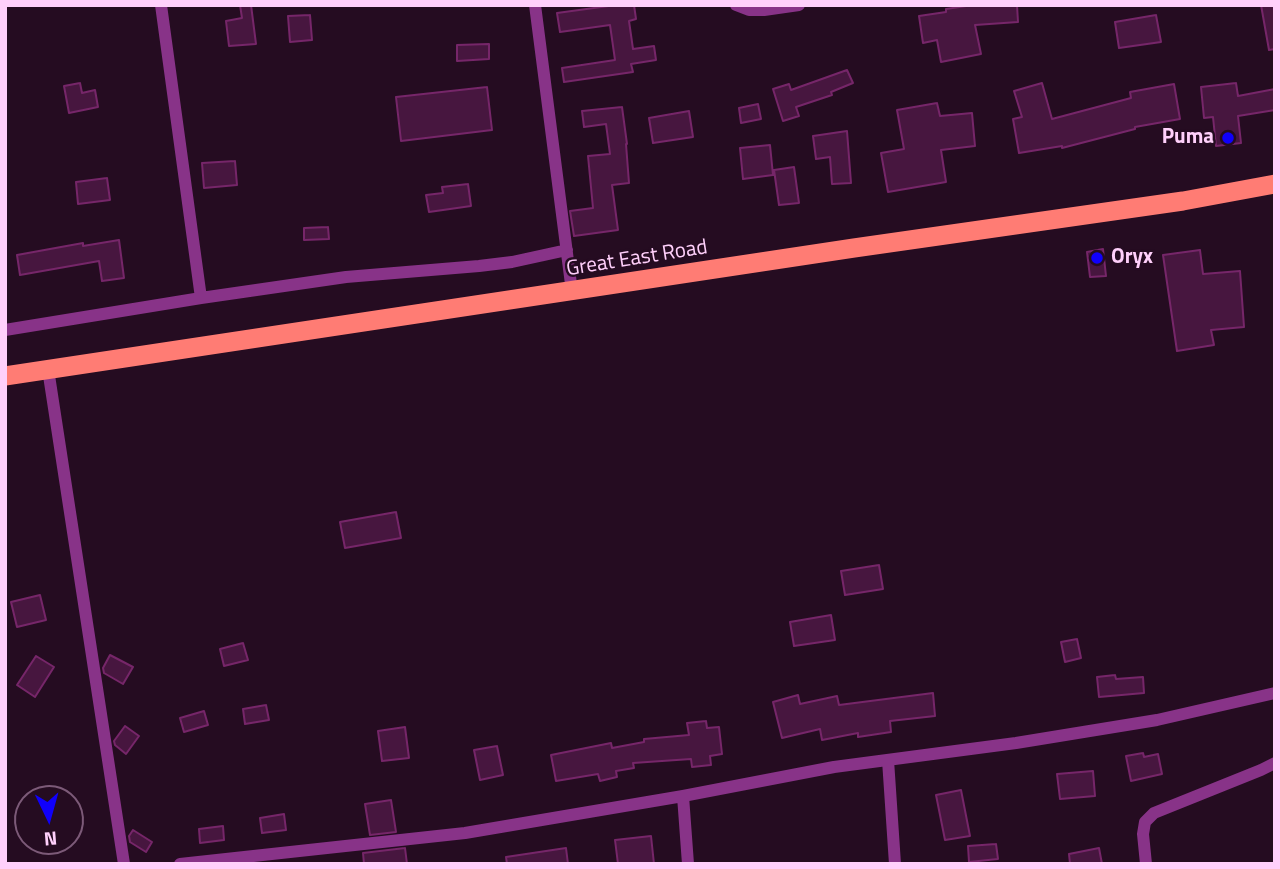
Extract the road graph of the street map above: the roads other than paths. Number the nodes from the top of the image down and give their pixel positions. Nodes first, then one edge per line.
1 (161, 5) edge
2 (535, 5) edge
3 (736, 5) edge
4 (799, 5) edge
5 (1275, 184) edge
6 (567, 250) junction
7 (572, 292) junction
8 (201, 298) junction
9 (5, 330) edge
10 (48, 369) junction
11 (5, 376) edge
12 (1275, 693) edge
13 (888, 760) junction
14 (1275, 763) edge
15 (683, 796) junction
16 (124, 864) edge
17 (180, 864) edge
18 (688, 864) edge
19 (895, 864) edge
20 (1146, 864) edge

1 - 8 street
2 - 6 street
3 - 4 street
5 - 7 highway, Great East Road
6 - 7 street
6 - 8 street
7 - 10 highway, Great East Road
8 - 9 street
10 - 11 highway, Great East Road
10 - 16 street
12 - 13 street
13 - 15 street
13 - 19 street
14 - 20 street
15 - 17 street
15 - 18 street

